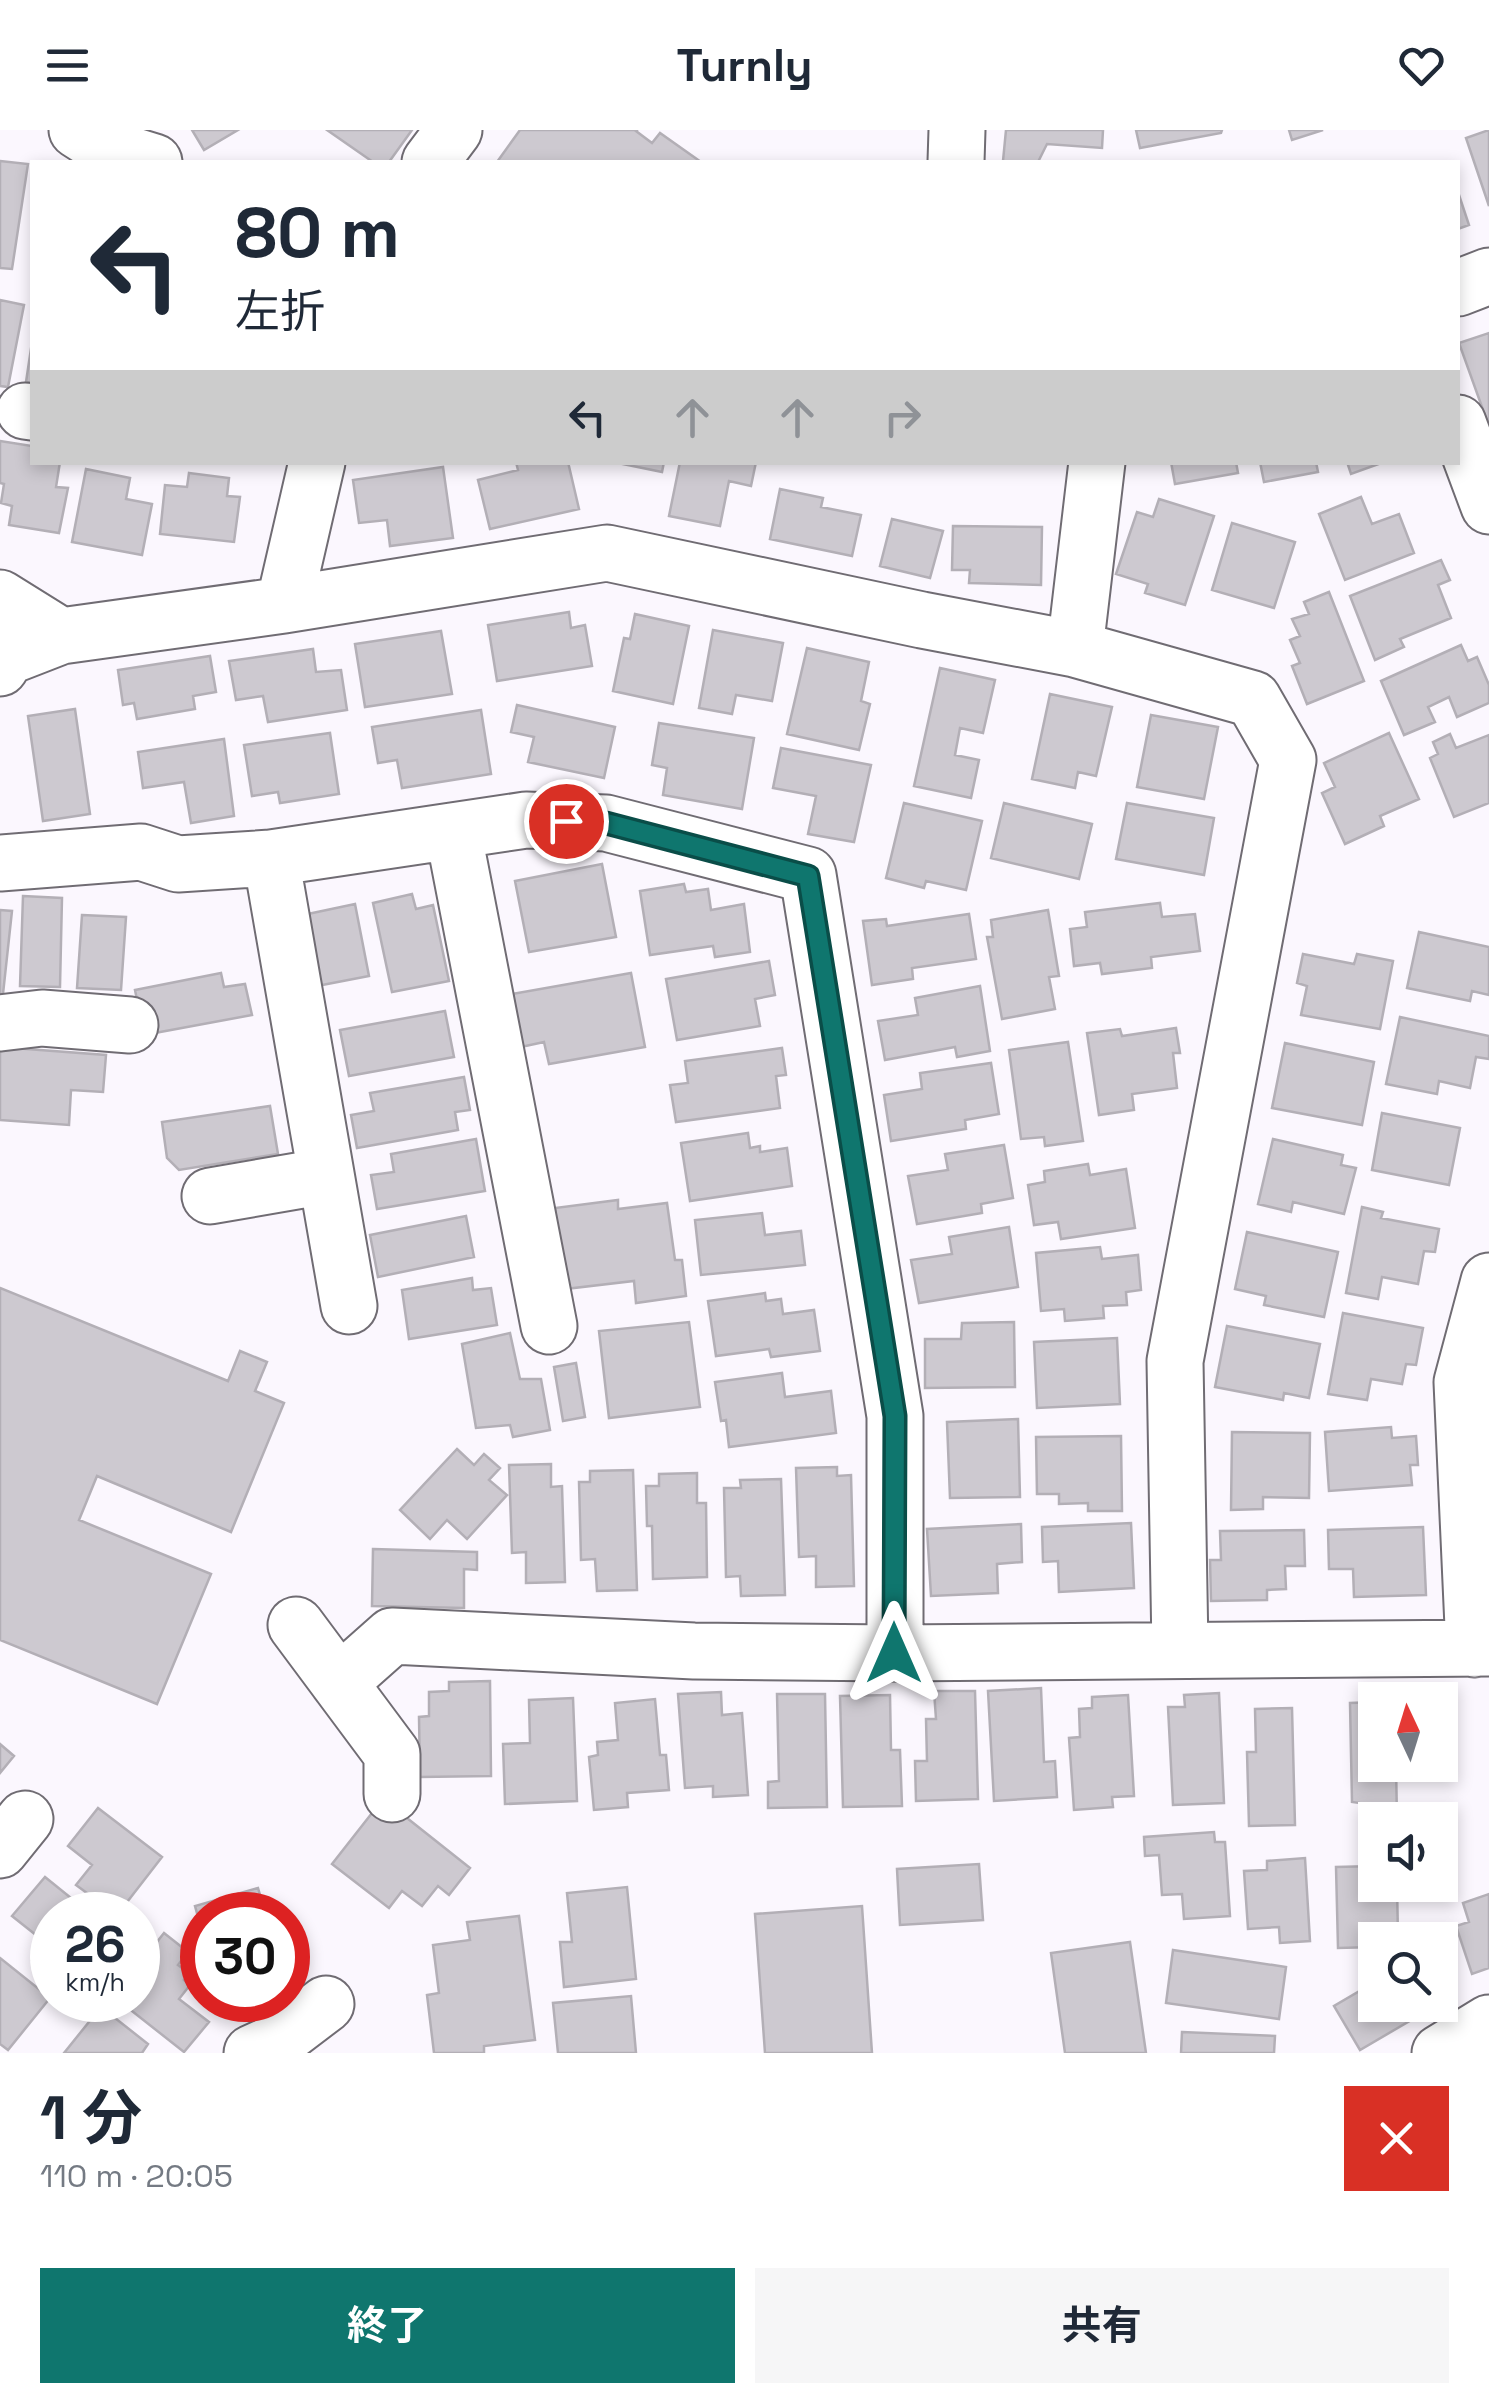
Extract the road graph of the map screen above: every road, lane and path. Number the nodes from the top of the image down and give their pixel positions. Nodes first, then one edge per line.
1 (77, 130) edge
2 (454, 130) edge
3 (957, 130) edge
4 (148, 160) edge
5 (432, 160) edge
6 (956, 160) edge
7 (1489, 276) edge
8 (1460, 287) edge
9 (1460, 428) edge
10 (315, 465) edge
11 (1097, 465) edge
12 (1489, 506) edge
13 (0, 598) edge
14 (284, 604) junction
15 (62, 636) junction
16 (1076, 649) junction
17 (0, 668) edge
18 (453, 831) junction
19 (271, 858) junction
20 (0, 863) edge
21 (0, 1022) edge
22 (130, 1024) dead end
23 (326, 1176) junction
24 (210, 1196) dead end
25 (1489, 1281) edge
26 (349, 1306) dead end
27 (549, 1326) dead end
28 (296, 1625) dead end
29 (1180, 1649) junction
30 (1482, 1649) edge
31 (894, 1653) junction
32 (339, 1683) junction
33 (392, 1794) dead end
34 (326, 2004) dead end
35 (1489, 2022) edge
36 (252, 2053) edge
37 (1440, 2053) edge

1 - 4 street
2 - 5 street
3 - 6 street
7 - 8 street
9 - 12 street
10 - 14 street
11 - 16 street
13 - 15 street
14 - 15 street
14 - 16 street
15 - 17 street
16 - 29 street
18 - 19 street
18 - 27 street
18 - 31 street
19 - 20 street
19 - 23 street
21 - 22 street
23 - 24 street
23 - 26 street
25 - 30 street
28 - 32 street
29 - 30 street
29 - 31 street
31 - 32 street
32 - 33 street
34 - 36 street
35 - 37 street

